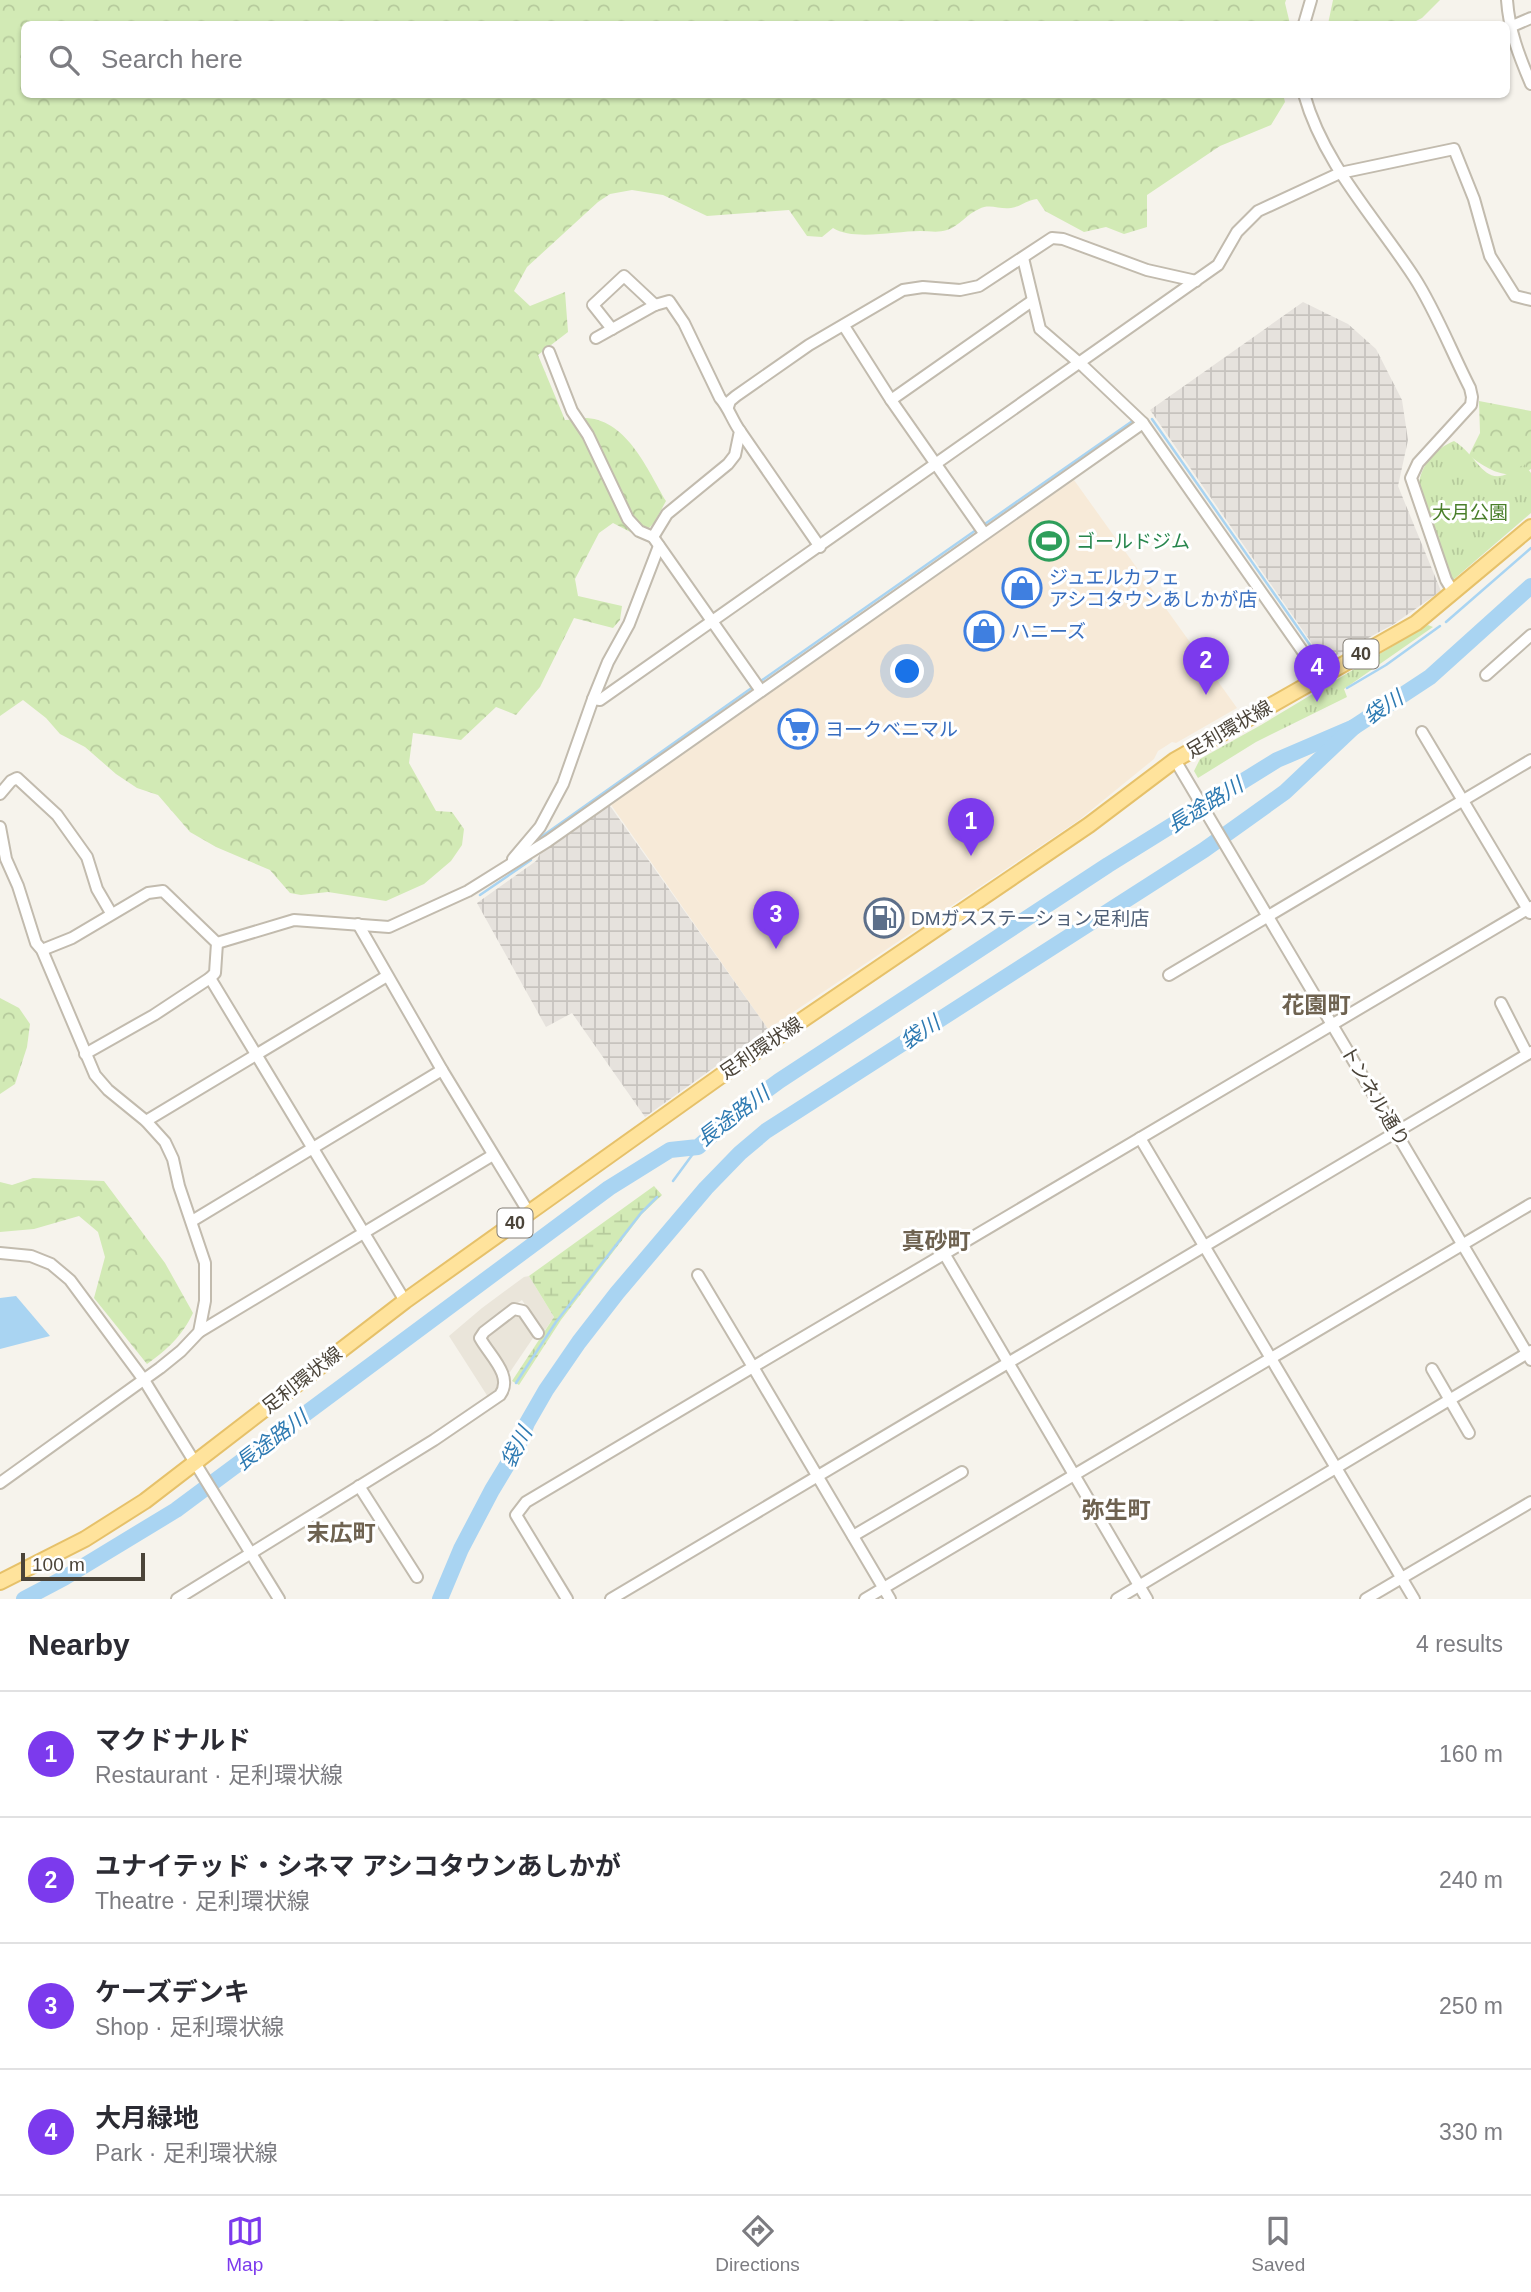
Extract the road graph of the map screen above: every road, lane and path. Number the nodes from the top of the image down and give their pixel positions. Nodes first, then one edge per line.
1 (1311, 0) edge
2 (1507, 0) edge
3 (1531, 18) edge
4 (1305, 21) edge
5 (1509, 21) edge
6 (1510, 27) joint
7 (1531, 84) edge
8 (1305, 98) edge
9 (1340, 173) junction
10 (1023, 258) junction
11 (1196, 281) junction
12 (1531, 300) edge
13 (1032, 301) junction
14 (654, 305) junction
15 (844, 326) junction
16 (612, 329) junction
17 (596, 338) dead end
18 (549, 352) dead end
19 (1079, 363) junction
20 (891, 400) junction
21 (729, 407) junction
22 (1143, 423) junction
23 (740, 430) junction
24 (936, 466) junction
25 (1531, 527) edge
26 (985, 534) junction
27 (656, 541) junction
28 (820, 547) junction
29 (1454, 593) junction
30 (712, 622) junction
31 (1531, 635) edge
32 (1486, 675) dead end
33 (1320, 676) junction
34 (761, 691) junction
35 (593, 699) junction
36 (1422, 732) dead end
37 (1175, 760) junction
38 (1531, 760) edge
39 (0, 794) edge
40 (1463, 801) junction
41 (0, 827) edge
42 (505, 869) junction
43 (1530, 910) edge
44 (111, 913) junction
45 (1268, 915) junction
46 (358, 924) junction
47 (217, 943) junction
48 (43, 950) junction
49 (1169, 975) dead end
50 (387, 976) junction
51 (210, 978) junction
52 (1501, 1003) dead end
53 (1332, 1024) junction
54 (1529, 1053) edge
55 (85, 1054) junction
56 (257, 1056) junction
57 (442, 1070) junction
58 (146, 1121) junction
59 (1396, 1132) junction
60 (1140, 1138) junction
61 (313, 1148) junction
62 (493, 1155) junction
63 (1531, 1204) edge
64 (529, 1213) junction
65 (192, 1221) junction
66 (363, 1233) junction
67 (1462, 1244) junction
68 (1205, 1245) junction
69 (0, 1253) edge
70 (945, 1255) junction
71 (698, 1275) dead end
72 (405, 1301) junction
73 (199, 1332) junction
74 (538, 1333) dead end
75 (1530, 1355) edge
76 (1271, 1358) junction
77 (1009, 1362) junction
78 (753, 1367) junction
79 (1432, 1369) dead end
80 (144, 1380) junction
81 (1450, 1400) junction
82 (1469, 1433) dead end
83 (1337, 1468) junction
84 (199, 1469) junction
85 (962, 1472) dead end
86 (1075, 1474) junction
87 (817, 1476) junction
88 (0, 1483) edge
89 (359, 1486) junction
90 (1531, 1502) edge
91 (853, 1536) junction
92 (251, 1554) junction
93 (417, 1577) dead end
94 (1402, 1578) junction
95 (0, 1582) edge
96 (1139, 1585) junction
97 (884, 1588) junction
98 (177, 1599) edge
99 (279, 1599) edge
100 (567, 1599) edge
101 (611, 1599) edge
102 (865, 1599) edge
103 (890, 1599) edge
104 (1116, 1599) edge
105 (1147, 1599) edge
106 (1366, 1599) edge
107 (1414, 1599) edge

1 - 4 street
2 - 5 street
3 - 6 street
6 - 7 street
8 - 9 street
9 - 11 street
9 - 12 street
9 - 29 street
10 - 11 street
10 - 13 street
10 - 15 street
11 - 19 street
13 - 19 street
13 - 20 street
14 - 16 street
14 - 16 street
14 - 21 street
15 - 20 street
15 - 21 street
16 - 17 street
18 - 27 street
19 - 22 street
19 - 24 street
20 - 24 street
21 - 23 street
22 - 26 street
22 - 33 street
23 - 27 street
23 - 28 street
24 - 26 street
24 - 28 street
25 - 29 main road, 足利環状線 / 40
26 - 34 street
27 - 30 street
27 - 35 street
28 - 30 street
29 - 33 main road, 足利環状線 / 40
30 - 34 street
30 - 35 street
31 - 32 street
33 - 37 main road, 足利環状線 / 40
34 - 42 street
35 - 42 street
36 - 40 street
37 - 45 street, トンネル通り
37 - 64 main road, 足利環状線 / 40
38 - 40 street
39 - 44 street
40 - 43 street
40 - 45 street
41 - 48 street
42 - 46 street
43 - 53 street
44 - 47 street
44 - 48 street
45 - 49 street
45 - 53 street, トンネル通り
46 - 47 street
46 - 50 street
47 - 51 street
48 - 55 street
50 - 56 street
50 - 57 street
51 - 55 street
51 - 56 street
52 - 54 street
53 - 59 street, トンネル通り
53 - 60 street
54 - 59 street
55 - 58 street
56 - 58 street
56 - 61 street
57 - 61 street
57 - 62 street
58 - 65 street
59 - 67 street, トンネル通り
59 - 68 street
60 - 68 street
60 - 70 street
61 - 65 street
61 - 66 street
62 - 64 street
62 - 66 street
63 - 67 street
64 - 72 main road, 足利環状線 / 40
65 - 73 street
66 - 72 street
66 - 73 street
67 - 75 street, トンネル通り
67 - 76 street
68 - 76 street
68 - 77 street
69 - 80 street
70 - 77 street
70 - 78 street
71 - 78 street
72 - 84 main road, 足利環状線 / 40
73 - 80 street
74 - 89 street
75 - 81 street
76 - 83 street
76 - 86 street
77 - 86 street
77 - 87 street
78 - 87 street
78 - 100 street
79 - 81 street
80 - 84 street
80 - 88 street
81 - 82 street
81 - 83 street
83 - 94 street
83 - 96 street
84 - 92 street
84 - 95 main road, 足利環状線 / 40
85 - 91 street
86 - 96 street
86 - 97 street
87 - 91 street
87 - 101 street
89 - 92 street
89 - 93 street
90 - 94 street
91 - 97 street
92 - 98 street
92 - 99 street
94 - 106 street
94 - 107 street
96 - 104 street
96 - 105 street
97 - 102 street
97 - 103 street

